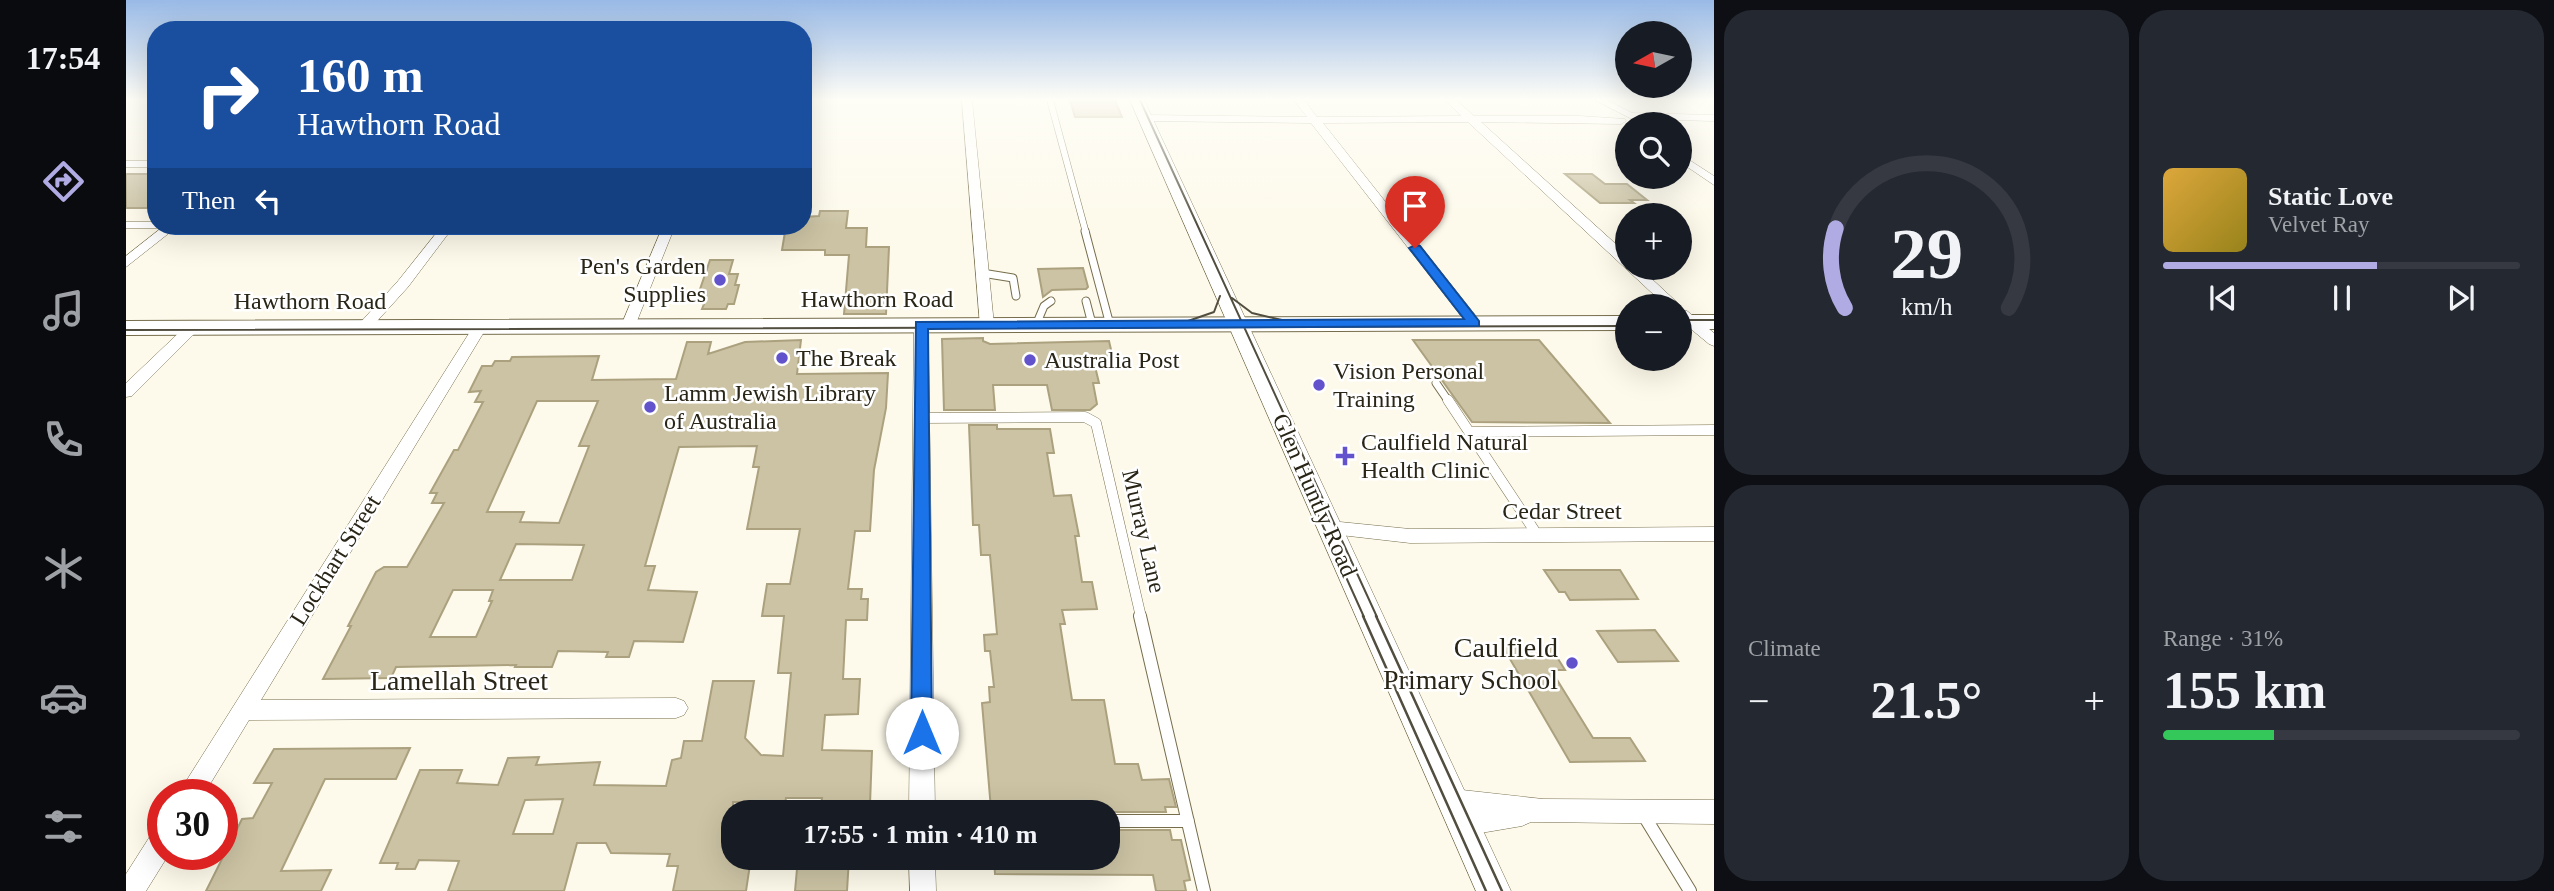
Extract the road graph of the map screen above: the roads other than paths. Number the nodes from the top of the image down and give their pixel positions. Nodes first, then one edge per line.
1 (971, 142) edge
2 (1059, 142) edge
3 (1156, 142) edge
4 (1331, 142) edge
5 (1496, 142) edge
6 (126, 164) edge
7 (147, 164) edge
8 (1692, 165) edge
9 (1714, 181) edge
10 (126, 225) edge
11 (147, 225) edge
12 (161, 235) edge
13 (441, 235) edge
14 (665, 235) edge
15 (1615, 251) edge
16 (126, 263) edge
17 (982, 273) junction
18 (1645, 280) edge
19 (1661, 294) edge
20 (1016, 296) dead end
21 (1086, 301) dead end
22 (1692, 321) edge
23 (1474, 323) junction
24 (1615, 323) edge
25 (1101, 324) junction
26 (1238, 324) junction
27 (921, 325) junction
28 (987, 325) junction
29 (628, 326) junction
30 (371, 327) junction
31 (480, 327) junction
32 (126, 328) edge
33 (192, 328) junction
34 (1714, 341) edge
35 (1436, 383) dead end
36 (126, 393) edge
37 (921, 418) junction
38 (1714, 430) edge
39 (1469, 432) junction
40 (1714, 534) edge
41 (1334, 536) junction
42 (1538, 536) junction
43 (677, 708) dead end
44 (242, 710) junction
45 (199, 779) edge
46 (922, 800) edge
47 (1640, 810) junction
48 (1458, 812) junction
49 (1714, 812) edge
50 (1120, 821) edge
51 (1188, 821) junction
52 (147, 865) edge
53 (922, 870) edge
54 (131, 891) edge
55 (923, 891) edge
56 (1204, 891) edge
57 (1494, 891) edge
58 (1690, 891) edge

1 - 17 street
2 - 25 lane
3 - 26 street, Glen Huntly Road
4 - 23 street
5 - 15 street
6 - 7 street
8 - 9 street
10 - 11 lane
12 - 16 street
13 - 30 street
14 - 29 street
17 - 20 lane
17 - 28 street
18 - 19 street
21 - 25 lane
22 - 34 street
23 - 24 main road, Hawthorn Road
23 - 26 main road, Hawthorn Road
25 - 26 main road, Hawthorn Road
25 - 28 main road, Hawthorn Road
26 - 41 street, Glen Huntly Road
27 - 28 main road, Hawthorn Road
27 - 29 main road, Hawthorn Road
27 - 37 street
29 - 31 main road, Hawthorn Road
30 - 31 main road, Hawthorn Road
30 - 33 main road, Hawthorn Road
31 - 44 street, Lockhart Street
32 - 33 main road, Hawthorn Road
33 - 36 street
35 - 39 lane
37 - 46 street
37 - 51 lane, Murray Lane
38 - 39 lane
39 - 42 lane
40 - 42 street, Cedar Street
41 - 42 street, Cedar Street
41 - 48 street, Glen Huntly Road
43 - 44 street, Lamellah Street
44 - 45 street, Lockhart Street
47 - 48 street
47 - 49 street
47 - 58 lane
48 - 57 street, Glen Huntly Road
50 - 51 lane
51 - 56 lane, Murray Lane
52 - 54 street
53 - 55 street

